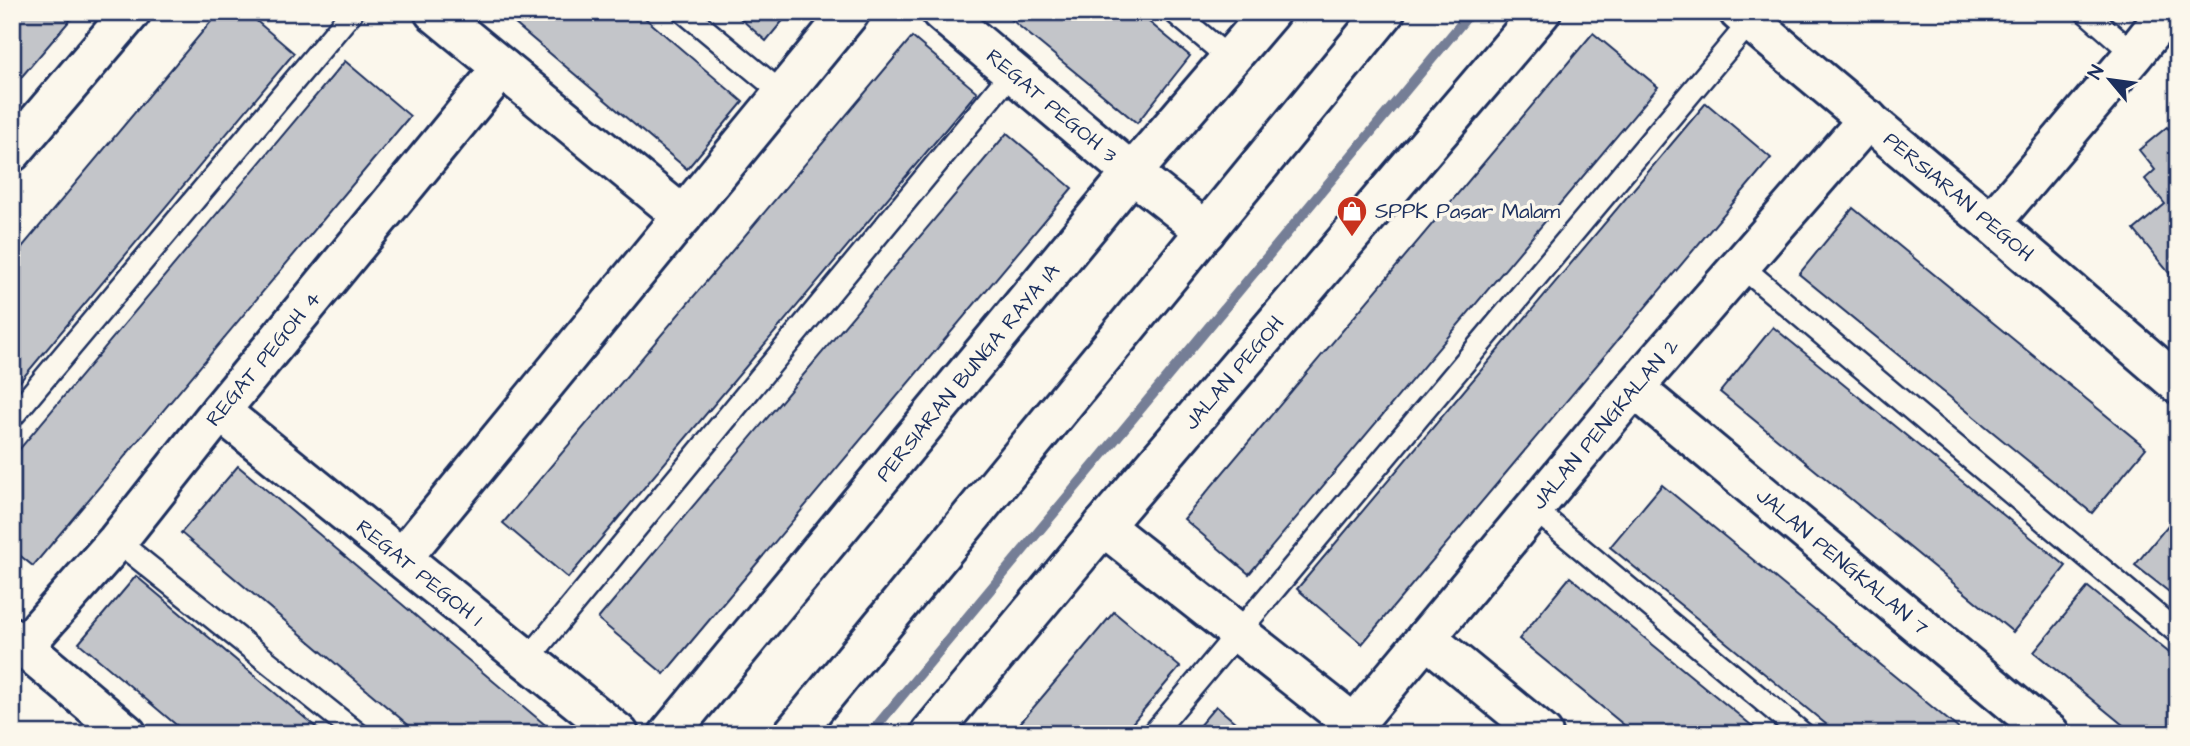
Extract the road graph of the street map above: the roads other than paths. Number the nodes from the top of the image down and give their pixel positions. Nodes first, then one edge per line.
1 (131, 12) edge
2 (352, 12) edge
3 (434, 12) edge
4 (684, 12) edge
5 (850, 12) edge
6 (941, 12) edge
7 (1174, 12) edge
8 (1270, 12) edge
9 (1385, 12) edge
10 (1541, 12) edge
11 (2086, 12) edge
12 (2167, 12) edge
13 (1744, 17) edge
14 (2134, 54) junction
15 (1230, 59) junction
16 (502, 68) junction
17 (1012, 72) junction
18 (783, 94) junction
19 (1868, 119) junction
20 (12, 152) edge
21 (1132, 173) junction
22 (683, 216) junction
23 (1991, 223) junction
24 (1206, 231) junction
25 (1741, 266) junction
26 (2178, 384) edge
27 (1634, 388) junction
28 (220, 411) junction
29 (12, 417) edge
30 (1534, 509) junction
31 (1103, 526) junction
32 (117, 541) junction
33 (402, 558) junction
34 (1239, 633) junction
35 (2178, 633) edge
36 (1426, 638) junction
37 (18, 642) edge
38 (528, 659) junction
39 (1350, 729) edge
40 (127, 734) edge
41 (358, 734) edge
42 (619, 734) edge
43 (669, 734) edge
44 (793, 734) edge
45 (930, 734) edge
46 (1153, 734) edge
47 (1543, 734) edge
48 (1804, 734) edge
49 (2050, 734) edge

1 - 20 street
2 - 29 lane
3 - 16 street
4 - 18 lane
5 - 18 street
6 - 17 street, REGAT PEGOH 3
7 - 15 lane
8 - 15 street, PERSIARAN BUNGA RAYA 1A
9 - 24 street
10 - 31 street, JALAN PEGOH
11 - 14 lane
12 - 14 street
13 - 19 street, PERSIARAN PEGOH
13 - 34 lane
14 - 23 street
15 - 21 street, PERSIARAN BUNGA RAYA 1A
16 - 22 street
16 - 28 street, REGAT PEGOH 4
17 - 21 street, REGAT PEGOH 3
17 - 38 lane
18 - 22 street
19 - 23 street, PERSIARAN PEGOH
19 - 25 street, JALAN PENGKALAN 2
21 - 24 street, REGAT PEGOH 3
21 - 43 street, PERSIARAN BUNGA RAYA 1A
22 - 33 street
23 - 26 street, PERSIARAN PEGOH
24 - 44 street
25 - 27 street, JALAN PENGKALAN 2
25 - 35 lane
27 - 30 street, JALAN PENGKALAN 2
27 - 49 street, JALAN PENGKALAN 7
28 - 32 street, REGAT PEGOH 4
28 - 33 street, REGAT PEGOH 1
30 - 36 street, JALAN PENGKALAN 2
30 - 48 lane
31 - 34 street
31 - 45 street, JALAN PEGOH
32 - 37 street, REGAT PEGOH 4
32 - 41 lane
33 - 38 street, REGAT PEGOH 1
34 - 39 street
34 - 46 lane
36 - 39 street, JALAN PENGKALAN 2
36 - 47 street
37 - 40 street
38 - 42 street, REGAT PEGOH 1

